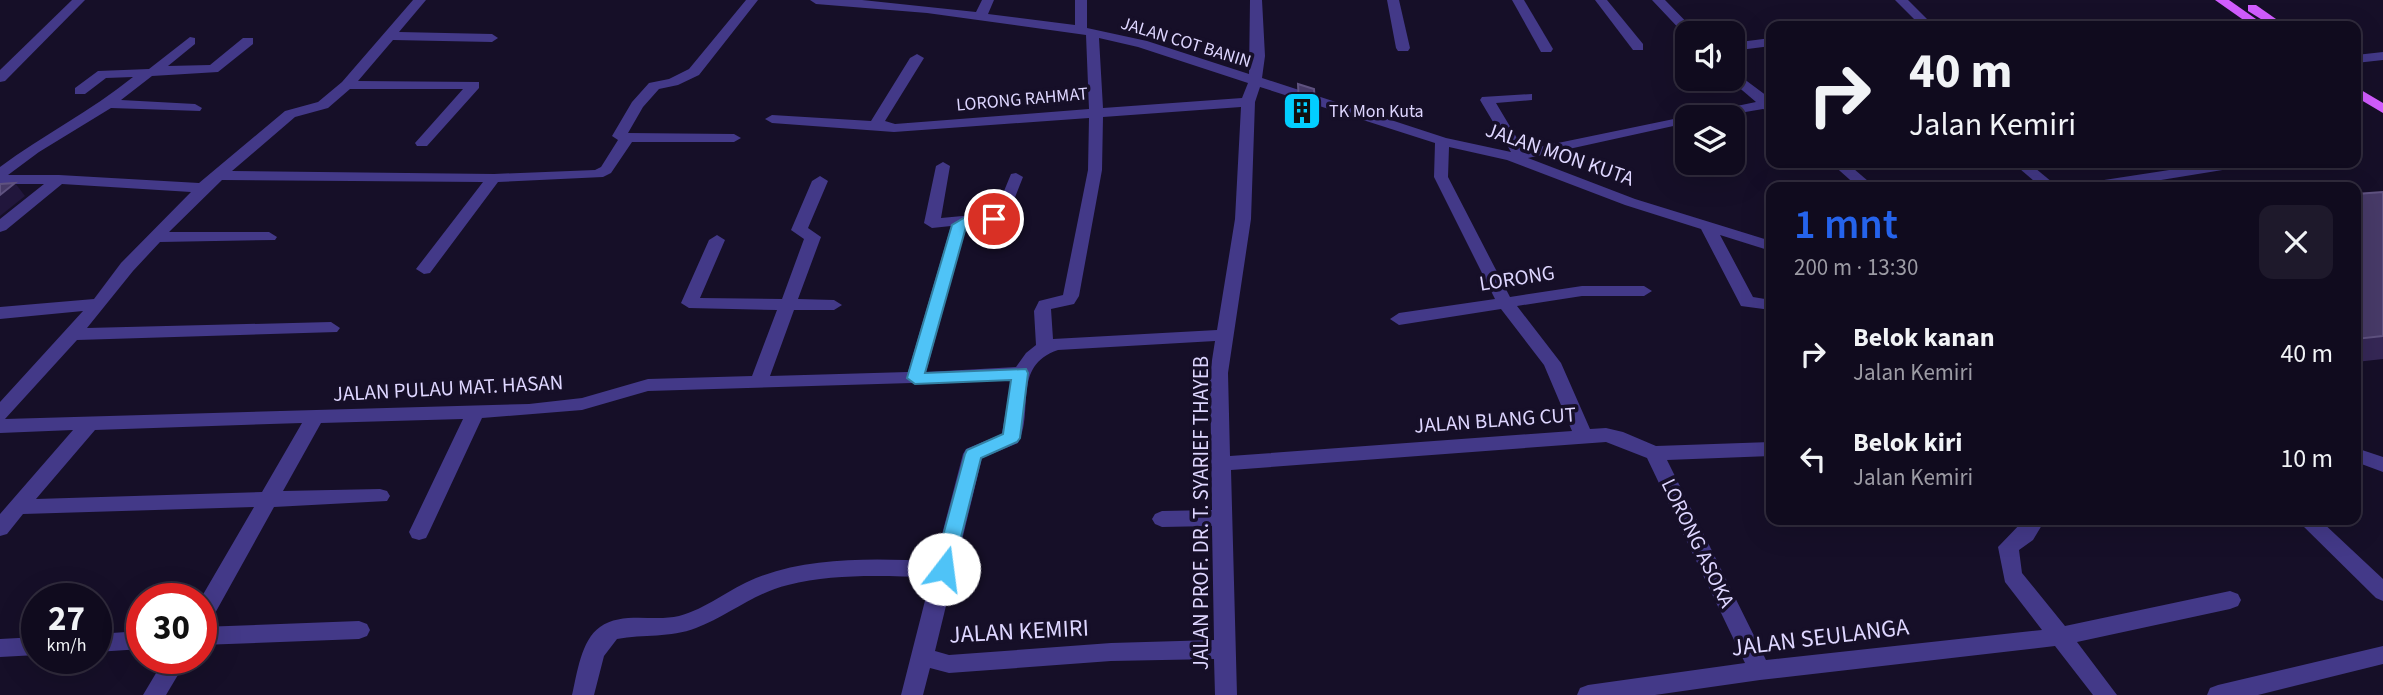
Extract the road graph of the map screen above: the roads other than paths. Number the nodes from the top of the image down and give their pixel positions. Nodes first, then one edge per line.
1 (79, 0) edge
2 (420, 0) edge
3 (752, 0) edge
4 (816, 0) edge
5 (988, 0) edge
6 (1081, 0) edge
7 (1256, 0) edge
8 (1393, 0) edge
9 (1518, 0) edge
10 (1601, 0) edge
11 (1658, 0) edge
12 (1901, 0) edge
13 (2221, 0) edge
14 (2241, 0) edge
15 (980, 17) junction
16 (1679, 21) edge
17 (1923, 21) edge
18 (2252, 21) edge
19 (2272, 21) edge
20 (1086, 32) junction
21 (388, 36) junction
22 (492, 38) dead end
23 (190, 41) dead end
24 (248, 41) dead end
25 (1766, 43) edge
26 (1745, 45) edge
27 (1638, 47) dead end
28 (1403, 48) dead end
29 (1546, 48) dead end
30 (2383, 56) edge
31 (917, 58) dead end
32 (2361, 58) edge
33 (151, 72) junction
34 (0, 78) edge
35 (2361, 80) edge
36 (1255, 81) junction
37 (347, 85) junction
38 (1745, 85) edge
39 (80, 91) dead end
40 (2361, 94) edge
41 (2383, 95) edge
42 (1527, 97) dead end
43 (1248, 102) junction
44 (1766, 102) edge
45 (108, 104) junction
46 (1766, 105) edge
47 (195, 108) dead end
48 (1745, 109) edge
49 (2383, 109) edge
50 (1097, 113) junction
51 (772, 119) dead end
52 (1675, 122) edge
53 (882, 126) junction
54 (627, 138) junction
55 (734, 138) dead end
56 (1442, 141) junction
57 (422, 143) dead end
58 (1516, 156) junction
59 (943, 166) dead end
60 (1843, 168) edge
61 (2026, 168) edge
62 (2210, 168) edge
63 (0, 174) edge
64 (216, 175) junction
65 (1016, 177) dead end
66 (494, 178) junction
67 (59, 179) junction
68 (0, 180) edge
69 (820, 181) dead end
70 (1857, 182) edge
71 (2044, 182) edge
72 (2122, 182) edge
73 (203, 188) junction
74 (967, 220) junction
75 (1707, 226) junction
76 (0, 227) edge
77 (155, 237) junction
78 (269, 237) dead end
79 (717, 240) dead end
80 (1766, 244) edge
81 (424, 269) dead end
82 (1644, 291) dead end
83 (1505, 303) junction
84 (99, 304) junction
85 (789, 305) junction
86 (834, 305) dead end
87 (1766, 305) edge
88 (0, 313) edge
89 (1399, 319) dead end
90 (331, 328) dead end
91 (73, 334) junction
92 (1224, 335) junction
93 (1045, 346) junction
94 (1020, 373) junction
95 (915, 378) junction
96 (759, 382) junction
97 (475, 413) junction
98 (0, 414) edge
99 (315, 417) junction
100 (88, 425) junction
101 (0, 426) edge
102 (1584, 436) junction
103 (1766, 449) edge
104 (1654, 453) junction
105 (2361, 457) edge
106 (1219, 464) junction
107 (2383, 465) edge
108 (380, 496) dead end
109 (265, 500) junction
110 (19, 506) junction
111 (1221, 518) junction
112 (1162, 519) dead end
113 (2032, 525) edge
114 (2311, 525) edge
115 (0, 528) edge
116 (419, 532) dead end
117 (944, 569) junction
118 (217, 588) edge
119 (2383, 592) edge
120 (2230, 600) dead end
121 (359, 630) dead end
122 (217, 635) edge
123 (2058, 637) junction
124 (21, 647) edge
125 (0, 648) edge
126 (923, 649) junction
127 (1223, 649) junction
128 (2383, 655) edge
129 (1760, 670) junction
130 (167, 674) edge
131 (1626, 692) edge
132 (154, 695) edge
133 (583, 695) edge
134 (912, 695) edge
135 (1226, 695) edge
136 (1588, 695) edge
137 (2106, 695) edge
138 (2218, 695) edge

1 - 34 street
2 - 21 street
3 - 54 street
4 - 15 street, JALAN COT BANIN
5 - 15 street
6 - 20 street
7 - 36 street, JALAN PROF. DR. T. SYARIEF THAYEB
8 - 28 street
9 - 29 street
10 - 27 street
11 - 16 street
12 - 17 street
13 - 18 main road
14 - 19 main road
15 - 20 street, JALAN COT BANIN
20 - 36 street, JALAN COT BANIN
20 - 50 street
21 - 22 street
21 - 37 street
23 - 33 street
24 - 33 street
25 - 26 street
30 - 32 street
31 - 53 street
33 - 39 street
33 - 45 street
35 - 41 main road
36 - 43 street, JALAN PROF. DR. T. SYARIEF THAYEB
36 - 56 street, JALAN MON KUTA
37 - 57 street
37 - 64 street
38 - 44 street
40 - 49 main road
42 - 58 street
43 - 50 street, LORONG RAHMAT
43 - 92 street, JALAN PROF. DR. T. SYARIEF THAYEB
45 - 47 street
45 - 63 street
46 - 48 street
50 - 53 street, LORONG RAHMAT
50 - 93 street
51 - 53 street, LORONG RAHMAT
52 - 58 street
54 - 55 street
54 - 66 street
56 - 58 street, JALAN MON KUTA
56 - 83 street
58 - 75 street, JALAN MON KUTA
59 - 74 street
60 - 70 street
61 - 71 street
62 - 72 street
64 - 66 street
64 - 73 street
65 - 74 street
66 - 81 street
67 - 68 street
67 - 73 street
67 - 76 street
69 - 85 street
73 - 77 street
74 - 95 street
75 - 80 street, JALAN MON KUTA
75 - 87 street
77 - 78 street
77 - 84 street
79 - 85 street
82 - 83 street, LORONG
83 - 89 street, LORONG
83 - 102 street
84 - 88 street
84 - 91 street
85 - 86 street
85 - 96 street
90 - 91 street
91 - 98 street
92 - 93 street
92 - 106 street, JALAN PROF. DR. T. SYARIEF THAYEB
93 - 94 street
94 - 95 street, JALAN PULAU MAT. HASAN
94 - 117 street, JALAN KEMIRI
95 - 96 street, JALAN PULAU MAT. HASAN
96 - 97 street, JALAN PULAU MAT. HASAN
97 - 99 street, JALAN PULAU MAT. HASAN
97 - 116 street
99 - 100 street, JALAN PULAU MAT. HASAN
99 - 109 street
100 - 101 street, JALAN PULAU MAT. HASAN
100 - 110 street
102 - 104 street, JALAN BLANG CUT
102 - 106 street, JALAN BLANG CUT
103 - 104 street, JALAN BLANG CUT
104 - 129 street, LORONG ASOKA
105 - 107 street
106 - 111 street, JALAN PROF. DR. T. SYARIEF THAYEB
108 - 109 street
109 - 110 street
109 - 118 street
110 - 115 street
111 - 112 street
111 - 127 street, JALAN PROF. DR. T. SYARIEF THAYEB
113 - 123 street
114 - 119 street
117 - 126 street, JALAN KEMIRI
117 - 133 street
120 - 123 street, JALAN SEULANGA
121 - 122 street
123 - 129 street, JALAN SEULANGA
123 - 137 street
124 - 125 street
126 - 127 street, JALAN KEMIRI
126 - 134 street
127 - 135 street, JALAN PROF. DR. T. SYARIEF THAYEB
128 - 138 street
129 - 131 street, JALAN SEULANGA
130 - 132 street
131 - 136 street, JALAN SEULANGA

